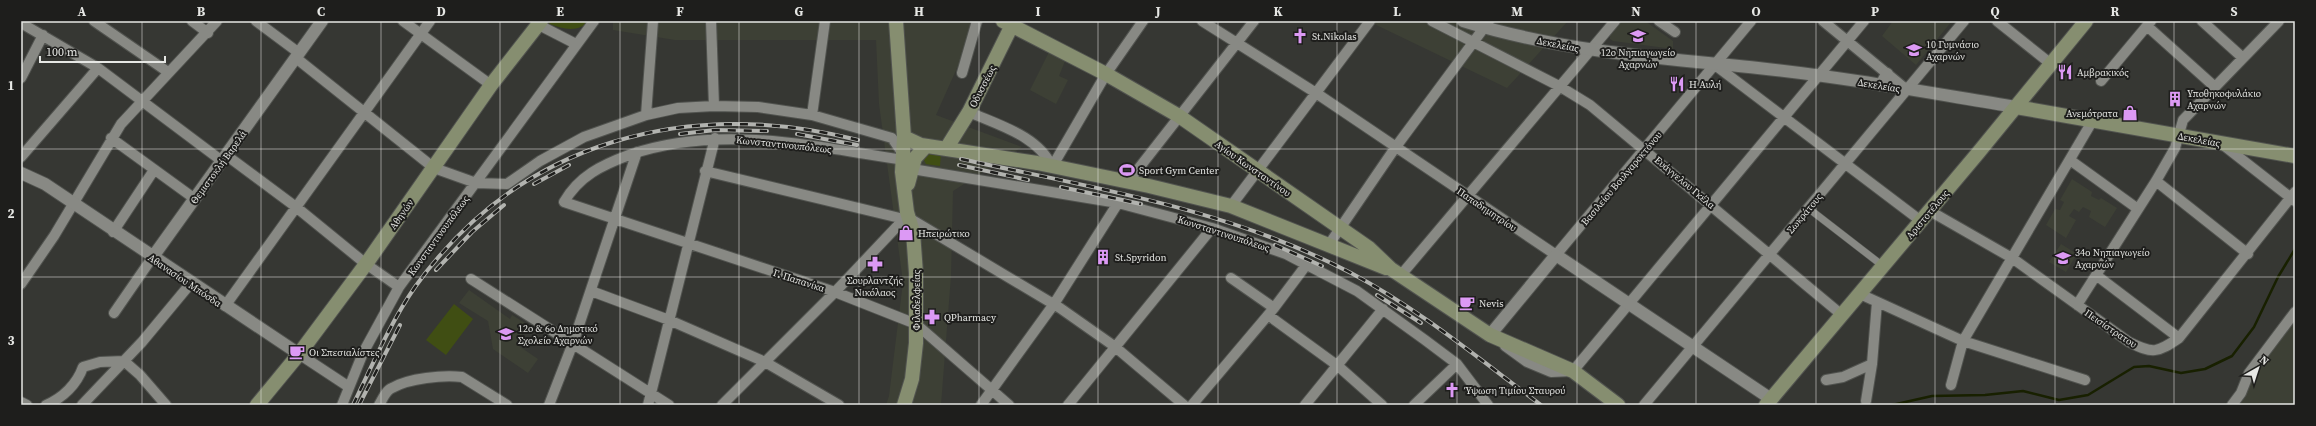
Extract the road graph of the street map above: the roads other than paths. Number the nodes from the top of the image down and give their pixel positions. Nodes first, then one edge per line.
1 (94, 21) edge
2 (192, 21) edge
3 (217, 21) edge
4 (256, 21) edge
5 (322, 21) edge
6 (403, 21) edge
7 (430, 21) edge
8 (594, 21) edge
9 (653, 21) edge
10 (712, 21) edge
11 (825, 21) edge
12 (896, 21) edge
13 (977, 21) edge
14 (1202, 21) edge
15 (1254, 21) edge
16 (1370, 21) edge
17 (1432, 21) edge
18 (1463, 21) edge
19 (1615, 21) edge
20 (1658, 21) edge
21 (1751, 21) edge
22 (1823, 21) edge
23 (1864, 21) edge
24 (1964, 21) edge
25 (1997, 21) edge
26 (2086, 21) edge
27 (2202, 21) edge
28 (2279, 21) edge
29 (537, 22) edge
30 (1010, 22) edge
31 (21, 23) edge
32 (1138, 23) edge
33 (2149, 23) edge
34 (1486, 24) edge
35 (35, 25) edge
36 (1675, 32) dead end
37 (208, 33) junction
38 (421, 34) junction
39 (43, 35) junction
40 (1473, 41) junction
41 (1848, 41) junction
42 (576, 44) junction
43 (1236, 44) junction
44 (1590, 50) junction
45 (297, 56) junction
46 (2244, 58) junction
47 (2051, 64) junction
48 (1715, 65) junction
49 (98, 68) junction
50 (168, 72) junction
51 (962, 74) dead end
52 (1106, 74) junction
53 (1886, 74) junction
54 (1820, 76) junction
55 (21, 78) edge
56 (2101, 81) dead end
57 (491, 85) junction
58 (1881, 85) junction
59 (1559, 86) junction
60 (2215, 87) junction
61 (1906, 90) junction
62 (1316, 93) junction
63 (141, 101) junction
64 (714, 106) junction
65 (2016, 107) junction
66 (969, 112) junction
67 (365, 113) junction
68 (812, 115) junction
69 (646, 116) junction
70 (1179, 116) junction
71 (1785, 118) junction
72 (2092, 120) junction
73 (2178, 136) junction
74 (904, 137) junction
75 (112, 138) junction
76 (715, 138) junction
77 (2220, 143) junction
78 (926, 146) junction
79 (1394, 148) junction
80 (1645, 148) junction
81 (946, 149) junction
82 (638, 152) junction
83 (2295, 156) edge
84 (21, 157) edge
85 (224, 158) junction
86 (2070, 160) junction
87 (906, 161) junction
88 (1845, 164) junction
89 (1052, 167) junction
90 (434, 168) junction
91 (154, 170) junction
92 (705, 171) junction
93 (1256, 172) junction
94 (21, 173) edge
95 (2156, 181) junction
96 (1128, 182) junction
97 (476, 183) junction
98 (1468, 196) junction
99 (2294, 197) edge
100 (195, 199) junction
101 (564, 202) joint
102 (1118, 203) junction
103 (72, 204) junction
104 (1712, 205) junction
105 (1231, 206) junction
106 (296, 207) junction
107 (1808, 208) junction
108 (2138, 208) junction
109 (1925, 216) junction
110 (906, 219) junction
111 (615, 220) junction
112 (1212, 228) junction
113 (1341, 228) junction
114 (113, 232) junction
115 (688, 243) junction
116 (1328, 246) junction
117 (1769, 253) junction
118 (2248, 254) junction
119 (1556, 255) junction
120 (152, 258) junction
121 (2012, 258) junction
122 (366, 264) junction
123 (1307, 264) junction
124 (1883, 266) junction
125 (1396, 272) junction
126 (2096, 275) junction
127 (1231, 278) dead end
128 (472, 279) dead end
129 (191, 283) junction
130 (21, 284) edge
131 (399, 287) junction
132 (591, 290) junction
133 (835, 292) junction
134 (1860, 294) junction
135 (1877, 302) junction
136 (1054, 304) junction
137 (1628, 304) junction
138 (2077, 305) junction
139 (225, 306) junction
140 (1383, 309) junction
141 (1271, 312) junction
142 (2295, 312) edge
143 (114, 313) dead end
144 (1842, 315) junction
145 (668, 320) junction
146 (916, 324) junction
147 (1490, 335) junction
148 (2179, 338) junction
149 (1963, 342) junction
150 (573, 343) junction
151 (1114, 346) junction
152 (1692, 347) junction
153 (298, 354) junction
154 (124, 361) junction
155 (765, 362) junction
156 (1457, 364) junction
157 (1872, 364) junction
158 (1338, 366) junction
159 (1573, 372) junction
160 (1826, 380) dead end
161 (2085, 380) dead end
162 (1951, 384) dead end
163 (349, 387) junction
164 (993, 390) junction
165 (651, 393) junction
166 (1866, 401) dead end
167 (21, 402) edge
168 (1768, 402) edge
169 (27, 405) edge
170 (46, 405) edge
171 (82, 405) edge
172 (166, 405) edge
173 (257, 405) edge
174 (342, 405) edge
175 (378, 405) edge
176 (507, 405) edge
177 (549, 405) edge
178 (648, 405) edge
179 (669, 405) edge
180 (722, 405) edge
181 (839, 405) edge
182 (904, 405) edge
183 (981, 405) edge
184 (1009, 405) edge
185 (1068, 405) edge
186 (1184, 405) edge
187 (1192, 405) edge
188 (1305, 405) edge
189 (1382, 405) edge
190 (1414, 405) edge
191 (1488, 405) edge
192 (1618, 405) edge
193 (1644, 405) edge
194 (2232, 405) edge

1 - 50 street
2 - 37 street
3 - 37 street
4 - 45 street, Κωνσταντινουπόλεως
5 - 45 street, Θεμιστοκλή Βαρελά
6 - 38 street
7 - 38 street
8 - 42 street
9 - 69 street
10 - 64 street
11 - 68 street
12 - 74 main road, Φιλαδελφείας
13 - 51 street
14 - 43 street, Παπαδημητρίου
15 - 43 street
16 - 62 street
17 - 40 street, Ευάγγελου Γκέλα
18 - 34 street, Δεκελείας
19 - 44 street
20 - 36 street
21 - 48 street, Βασιλείου Βουλγαροκτόνου
22 - 41 street
23 - 41 street
24 - 61 street, Σωκράτους
25 - 47 street
26 - 47 main road, Αριστοτέλους
27 - 46 street
28 - 46 street
29 - 42 street
29 - 57 main road, Αθηνών
30 - 52 main road, Αγίου Κωνσταντίνου
30 - 66 main road, Οδυσσέως
31 - 35 street
32 - 52 street
33 - 56 street
33 - 60 street
34 - 40 street
34 - 44 street, Δεκελείας
35 - 39 street
37 - 50 street
38 - 57 street
38 - 67 street
39 - 49 street
39 - 55 street
40 - 59 street, Ευάγγελου Γκέλα
40 - 79 street
41 - 53 street
41 - 54 street
42 - 97 street
43 - 62 street, Παπαδημητρίου
43 - 70 street
44 - 48 street, Δεκελείας
44 - 59 street
45 - 67 street, Κωνσταντινουπόλεως
45 - 85 street, Θεμιστοκλή Βαρελά
46 - 60 street
47 - 65 main road, Αριστοτέλους
48 - 54 street, Δεκελείας
48 - 71 street, Πεισίστρατου
48 - 80 street, Βασιλείου Βουλγαροκτόνου
49 - 63 street
49 - 84 street
50 - 63 street
52 - 70 main road, Αγίου Κωνσταντίνου
52 - 89 street
53 - 58 street
53 - 61 street
54 - 58 street, Δεκελείας
54 - 71 street
57 - 90 main road, Αθηνών
58 - 61 street, Δεκελείας
59 - 80 street, Ευάγγελου Γκέλα
59 - 98 street
60 - 73 street
61 - 65 street, Δεκελείας
61 - 88 street, Σωκράτους
62 - 79 street, Παπαδημητρίου
62 - 93 street
63 - 75 street
63 - 85 street
64 - 68 street, Κωνσταντινουπόλεως
64 - 69 street, Κωνσταντινουπόλεως
65 - 72 main road, Δεκελείας
65 - 109 main road, Αριστοτέλους
66 - 81 main road, Οδυσσέως
66 - 89 street
67 - 90 street, Κωνσταντινουπόλεως
67 - 106 street
68 - 87 street, Κωνσταντινουπόλεως
69 - 97 street, Κωνσταντινουπόλεως
70 - 93 main road, Αγίου Κωνσταντίνου
70 - 96 street
71 - 88 street, Πεισίστρατου
71 - 104 street
72 - 73 main road, Δεκελείας
72 - 86 street
73 - 77 main road, Δεκελείας
73 - 95 street
74 - 78 main road
74 - 87 main road, Φιλαδελφείας
75 - 91 street
75 - 103 street
76 - 82 street, Κωνσταντινουπόλεως
76 - 87 street, Κωνσταντινουπόλεως
76 - 92 street
77 - 83 main road, Δεκελείας
77 - 99 street
78 - 81 main road
78 - 87 main road
79 - 98 street, Παπαδημητρίου
79 - 113 street
80 - 104 street, Ευάγγελου Γκέλα
80 - 119 street, Βασιλείου Βουλγαροκτόνου
81 - 89 main road
82 - 101 street, Κωνσταντινουπόλεως
82 - 111 street
85 - 100 street, Θεμιστοκλή Βαρελά
85 - 106 street
86 - 108 street
86 - 121 street
87 - 102 street, Κωνσταντινουπόλεως
87 - 110 main road, Φιλαδελφείας
88 - 107 street, Σωκράτους
88 - 109 street, Πεισίστρατου
89 - 96 main road
90 - 97 street, Κωνσταντινουπόλεως
90 - 122 main road, Αθηνών
91 - 100 street
91 - 114 street
92 - 110 street
92 - 115 street
93 - 105 street
93 - 113 main road, Αγίου Κωνσταντίνου
94 - 103 street, Αθανασίου Μπόσδα
95 - 108 street
95 - 118 street
96 - 105 main road
97 - 131 street, Κωνσταντινουπόλεως
98 - 119 street, Παπαδημητρίου
98 - 125 street
99 - 118 street, Πεισίστρατου
100 - 120 street, Θεμιστοκλή Βαρελά
101 - 111 street, Γ. Παπανίκα
102 - 112 street, Κωνσταντινουπόλεως
102 - 136 street
103 - 114 street, Αθανασίου Μπόσδα
103 - 130 street
104 - 117 street, Ευάγγελου Γκέλα
104 - 137 street
105 - 116 main road
106 - 122 street
106 - 139 street
107 - 117 street, Σωκράτους
107 - 124 street
108 - 126 street
109 - 121 street, Πεισίστρατου
109 - 124 main road, Αριστοτέλους
110 - 133 street
110 - 136 street
110 - 146 main road, Φιλαδελφείας
111 - 115 street, Γ. Παπανίκα
111 - 132 street
112 - 123 street, Κωνσταντινουπόλεως
112 - 151 street
113 - 116 street
113 - 125 main road, Αγίου Κωνσταντίνου
114 - 120 street, Αθανασίου Μπόσδα
115 - 133 street, Γ. Παπανίκα
115 - 145 street
116 - 125 main road
117 - 144 street, Ευάγγελου Γκέλα
117 - 152 street, Σωκράτους
118 - 148 street, Πεισίστρατου
119 - 137 street, Παπαδημητρίου
119 - 147 street, Βασιλείου Βουλγαροκτόνου
120 - 129 street, Αθανασίου Μπόσδα
120 - 143 street, Θεμιστοκλή Βαρελά
121 - 138 street, Πεισίστρατου
121 - 149 street
122 - 131 street
122 - 153 main road, Αθηνών
123 - 140 street, Κωνσταντινουπόλεως
123 - 141 street
124 - 134 main road, Αριστοτέλους
125 - 147 main road, Αγίου Κωνσταντίνου
126 - 138 street
126 - 148 street
127 - 141 street
128 - 150 street
129 - 139 street, Αθανασίου Μπόσδα
129 - 154 street
131 - 163 street, Κωνσταντινουπόλεως
132 - 145 street
132 - 150 street
133 - 146 street, Γ. Παπανίκα
133 - 155 street
134 - 135 street
134 - 144 main road, Αριστοτέλους
135 - 149 street
135 - 157 street
136 - 151 street
136 - 164 street
137 - 152 street, Παπαδημητρίου
137 - 159 street
138 - 148 street, Πεισίστρατου
139 - 153 street, Αθανασίου Μπόσδα
140 - 156 street, Κωνσταντινουπόλεως
140 - 158 street
141 - 158 street
141 - 187 street
142 - 194 street
144 - 168 main road, Αριστοτέλους
145 - 155 street
145 - 165 street
146 - 164 street, Γ. Παπανίκα
146 - 182 main road, Φιλαδελφείας
147 - 159 main road, Αγίου Κωνσταντίνου
149 - 161 street
149 - 162 street
150 - 165 street
150 - 177 street
151 - 185 street
151 - 186 street
152 - 168 street, Παπαδημητρίου
152 - 193 street, Σωκράτους
153 - 163 street, Αθανασίου Μπόσδα
153 - 173 main road, Αθηνών
154 - 170 street
154 - 171 street
154 - 172 street
155 - 180 street
155 - 181 street
156 - 190 street
156 - 191 street, Κωνσταντινουπόλεως
157 - 160 street
157 - 166 street
158 - 188 street
158 - 189 street
159 - 192 main road, Αγίου Κωνσταντίνου
163 - 174 street, Κωνσταντινουπόλεως
164 - 183 street
164 - 184 street, Γ. Παπανίκα
165 - 178 street
165 - 179 street
167 - 169 street
175 - 176 street

